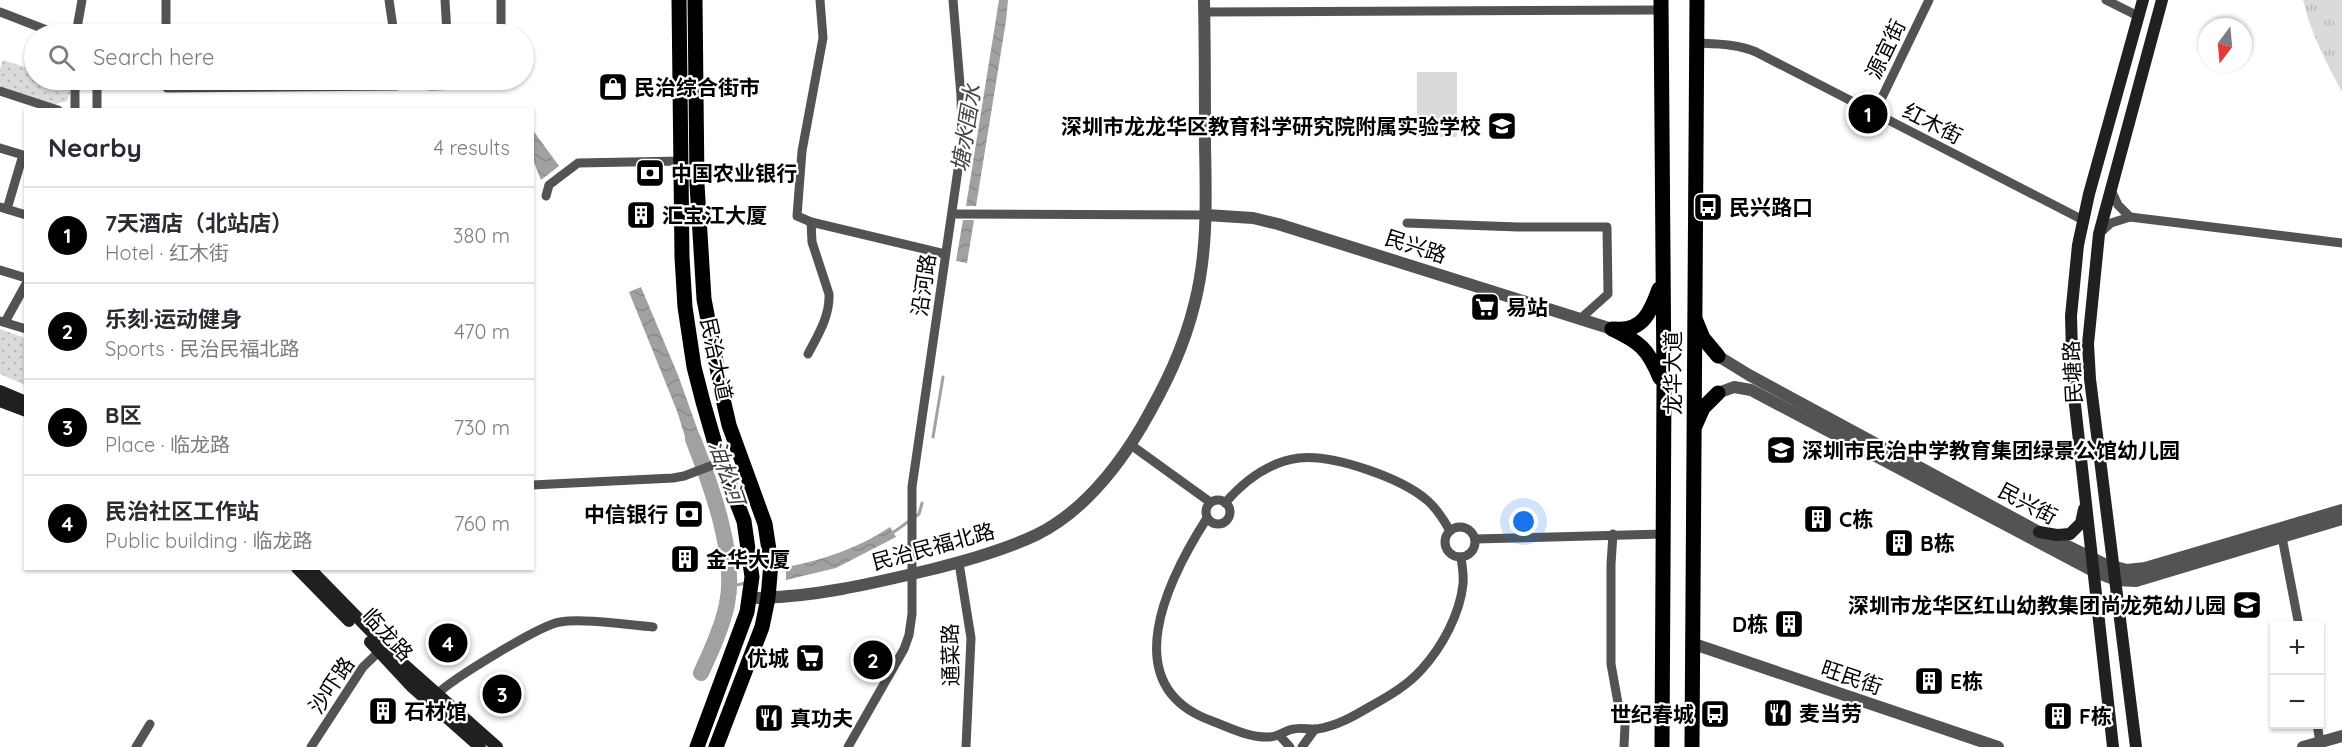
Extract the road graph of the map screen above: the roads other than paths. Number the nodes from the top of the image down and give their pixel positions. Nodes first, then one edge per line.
1 (82, 0) edge
2 (166, 0) edge
3 (389, 0) edge
4 (445, 0) edge
5 (501, 0) edge
6 (679, 0) edge
7 (695, 0) edge
8 (820, 0) edge
9 (953, 0) edge
10 (1490, 0) edge
11 (1697, 0) edge
12 (1929, 0) edge
13 (2106, 0) edge
14 (2143, 0) edge
15 (2162, 0) edge
16 (1661, 5) edge
17 (1204, 6) edge
18 (1490, 11) junction
19 (0, 12) edge
20 (2138, 16) junction
21 (31, 24) edge
22 (78, 24) edge
23 (166, 24) edge
24 (393, 24) edge
25 (446, 24) edge
26 (501, 24) edge
27 (1697, 43) junction
28 (75, 90) edge
29 (97, 90) edge
30 (0, 91) edge
31 (52, 108) edge
32 (75, 108) edge
33 (97, 108) edge
34 (1874, 114) junction
35 (0, 148) edge
36 (681, 161) junction
37 (2110, 187) junction
38 (546, 196) dead end
39 (3, 208) edge
40 (24, 214) edge
41 (955, 214) junction
42 (1206, 215) junction
43 (2130, 217) junction
44 (2083, 220) junction
45 (811, 222) junction
46 (1407, 223) dead end
47 (2099, 234) junction
48 (2342, 243) edge
49 (945, 254) junction
50 (0, 270) edge
51 (24, 277) edge
52 (1662, 280) junction
53 (24, 287) edge
54 (1694, 311) junction
55 (1580, 319) junction
56 (2, 321) edge
57 (24, 328) edge
58 (1612, 329) junction
59 (808, 354) dead end
60 (1718, 356) joint
61 (1664, 387) junction
62 (0, 391) edge
63 (1718, 393) joint
64 (0, 401) edge
65 (24, 401) edge
66 (24, 410) edge
67 (1693, 431) junction
68 (1131, 445) junction
69 (715, 464) junction
70 (534, 485) edge
71 (2086, 499) junction
72 (1210, 502) junction
73 (1225, 503) junction
74 (2342, 510) edge
75 (1207, 518) junction
76 (2342, 519) edge
77 (1450, 531) junction
78 (2039, 532) junction
79 (1613, 534) junction
80 (1663, 534) junction
81 (2282, 537) junction
82 (1474, 539) junction
83 (1461, 557) junction
84 (2093, 559) junction
85 (959, 563) junction
86 (299, 570) edge
87 (316, 571) edge
88 (2095, 572) junction
89 (912, 574) junction
90 (2115, 574) junction
91 (770, 583) junction
92 (751, 586) junction
93 (2298, 621) edge
94 (653, 627) dead end
95 (1694, 644) junction
96 (382, 649) junction
97 (436, 695) junction
98 (150, 724) dead end
99 (1315, 729) junction
100 (2318, 729) edge
101 (1279, 735) junction
102 (2342, 736) edge
103 (2320, 742) junction
104 (136, 747) edge
105 (311, 747) edge
106 (480, 747) edge
107 (496, 747) edge
108 (697, 747) edge
109 (716, 747) edge
110 (848, 747) edge
111 (966, 747) edge
112 (1290, 747) edge
113 (1302, 747) edge
114 (1624, 747) edge
115 (1662, 747) edge
116 (1692, 747) edge
117 (1998, 747) edge
118 (2113, 747) edge
119 (2136, 747) edge
120 (2303, 747) edge

1 - 22 street
2 - 23 street
3 - 24 street
4 - 25 street
5 - 26 street
6 - 36 main road, 民治大道
7 - 91 main road, 民治大道
8 - 45 street
9 - 41 street, 沿河路
10 - 18 street
11 - 27 main road, 龙华大道
12 - 34 street, 源宜街
13 - 20 street
14 - 20 main road, 民塘路
15 - 37 main road, 民塘路
16 - 18 street
16 - 52 main road, 龙华大道
17 - 18 street
17 - 42 street, 民治民福北路
19 - 21 street
20 - 44 main road, 民塘路
27 - 34 street, 红木街
27 - 54 main road, 龙华大道
28 - 32 street
29 - 33 street
30 - 31 street
34 - 44 street, 红木街
35 - 39 street
36 - 38 street
36 - 69 main road, 民治大道
37 - 43 street
37 - 47 main road, 民塘路
39 - 40 street
41 - 42 street
41 - 49 street, 沿河路
42 - 55 street, 民兴路
42 - 68 street, 民治民福北路
43 - 47 street
43 - 48 street
44 - 71 main road, 民塘路
45 - 49 street
45 - 59 street
46 - 55 street
47 - 90 main road, 民塘路
49 - 89 street, 沿河路
50 - 51 street
52 - 58 main road
52 - 61 main road, 龙华大道
53 - 56 street
54 - 60 main road
54 - 67 main road, 龙华大道
55 - 58 street, 民兴路
56 - 57 street
58 - 61 main road
60 - 78 street, 民兴街
61 - 80 main road, 龙华大道
62 - 65 main road
63 - 67 main road
63 - 88 street, 民兴街
64 - 66 main road
67 - 95 main road, 龙华大道
68 - 72 street
68 - 85 street, 民治民福北路
69 - 70 street
69 - 92 main road, 民治大道
71 - 78 main road
71 - 84 main road, 民塘路
72 - 73 street
72 - 75 street
73 - 75 street
73 - 77 street
74 - 90 street, 民兴街
75 - 101 street
76 - 81 street, 民兴街
77 - 82 street
77 - 83 street
78 - 84 street, 民兴街
79 - 80 street
79 - 82 street
79 - 114 street
80 - 115 main road, 龙华大道
81 - 90 street, 民兴街
81 - 93 street
82 - 83 street
83 - 99 street
84 - 88 main road, 民塘路
84 - 90 street, 民兴街
85 - 89 street, 民治民福北路
85 - 111 street, 通菜路
86 - 96 main road, 临龙路
87 - 96 main road, 临龙路
88 - 90 street, 民兴街
88 - 118 main road, 民塘路
89 - 91 street, 民治民福北路
89 - 110 street, 沿河路
90 - 119 main road, 民塘路
91 - 92 street, 民治民福北路
91 - 109 main road, 民治大道
92 - 108 main road, 民治大道
94 - 97 street
95 - 116 main road, 龙华大道
95 - 117 street, 旺民街
96 - 97 main road, 临龙路
96 - 105 street, 沙吓路
96 - 106 main road, 临龙路
97 - 107 main road, 临龙路
98 - 104 street
99 - 101 street
99 - 113 street
100 - 103 street
101 - 112 street
102 - 103 street
103 - 120 street

